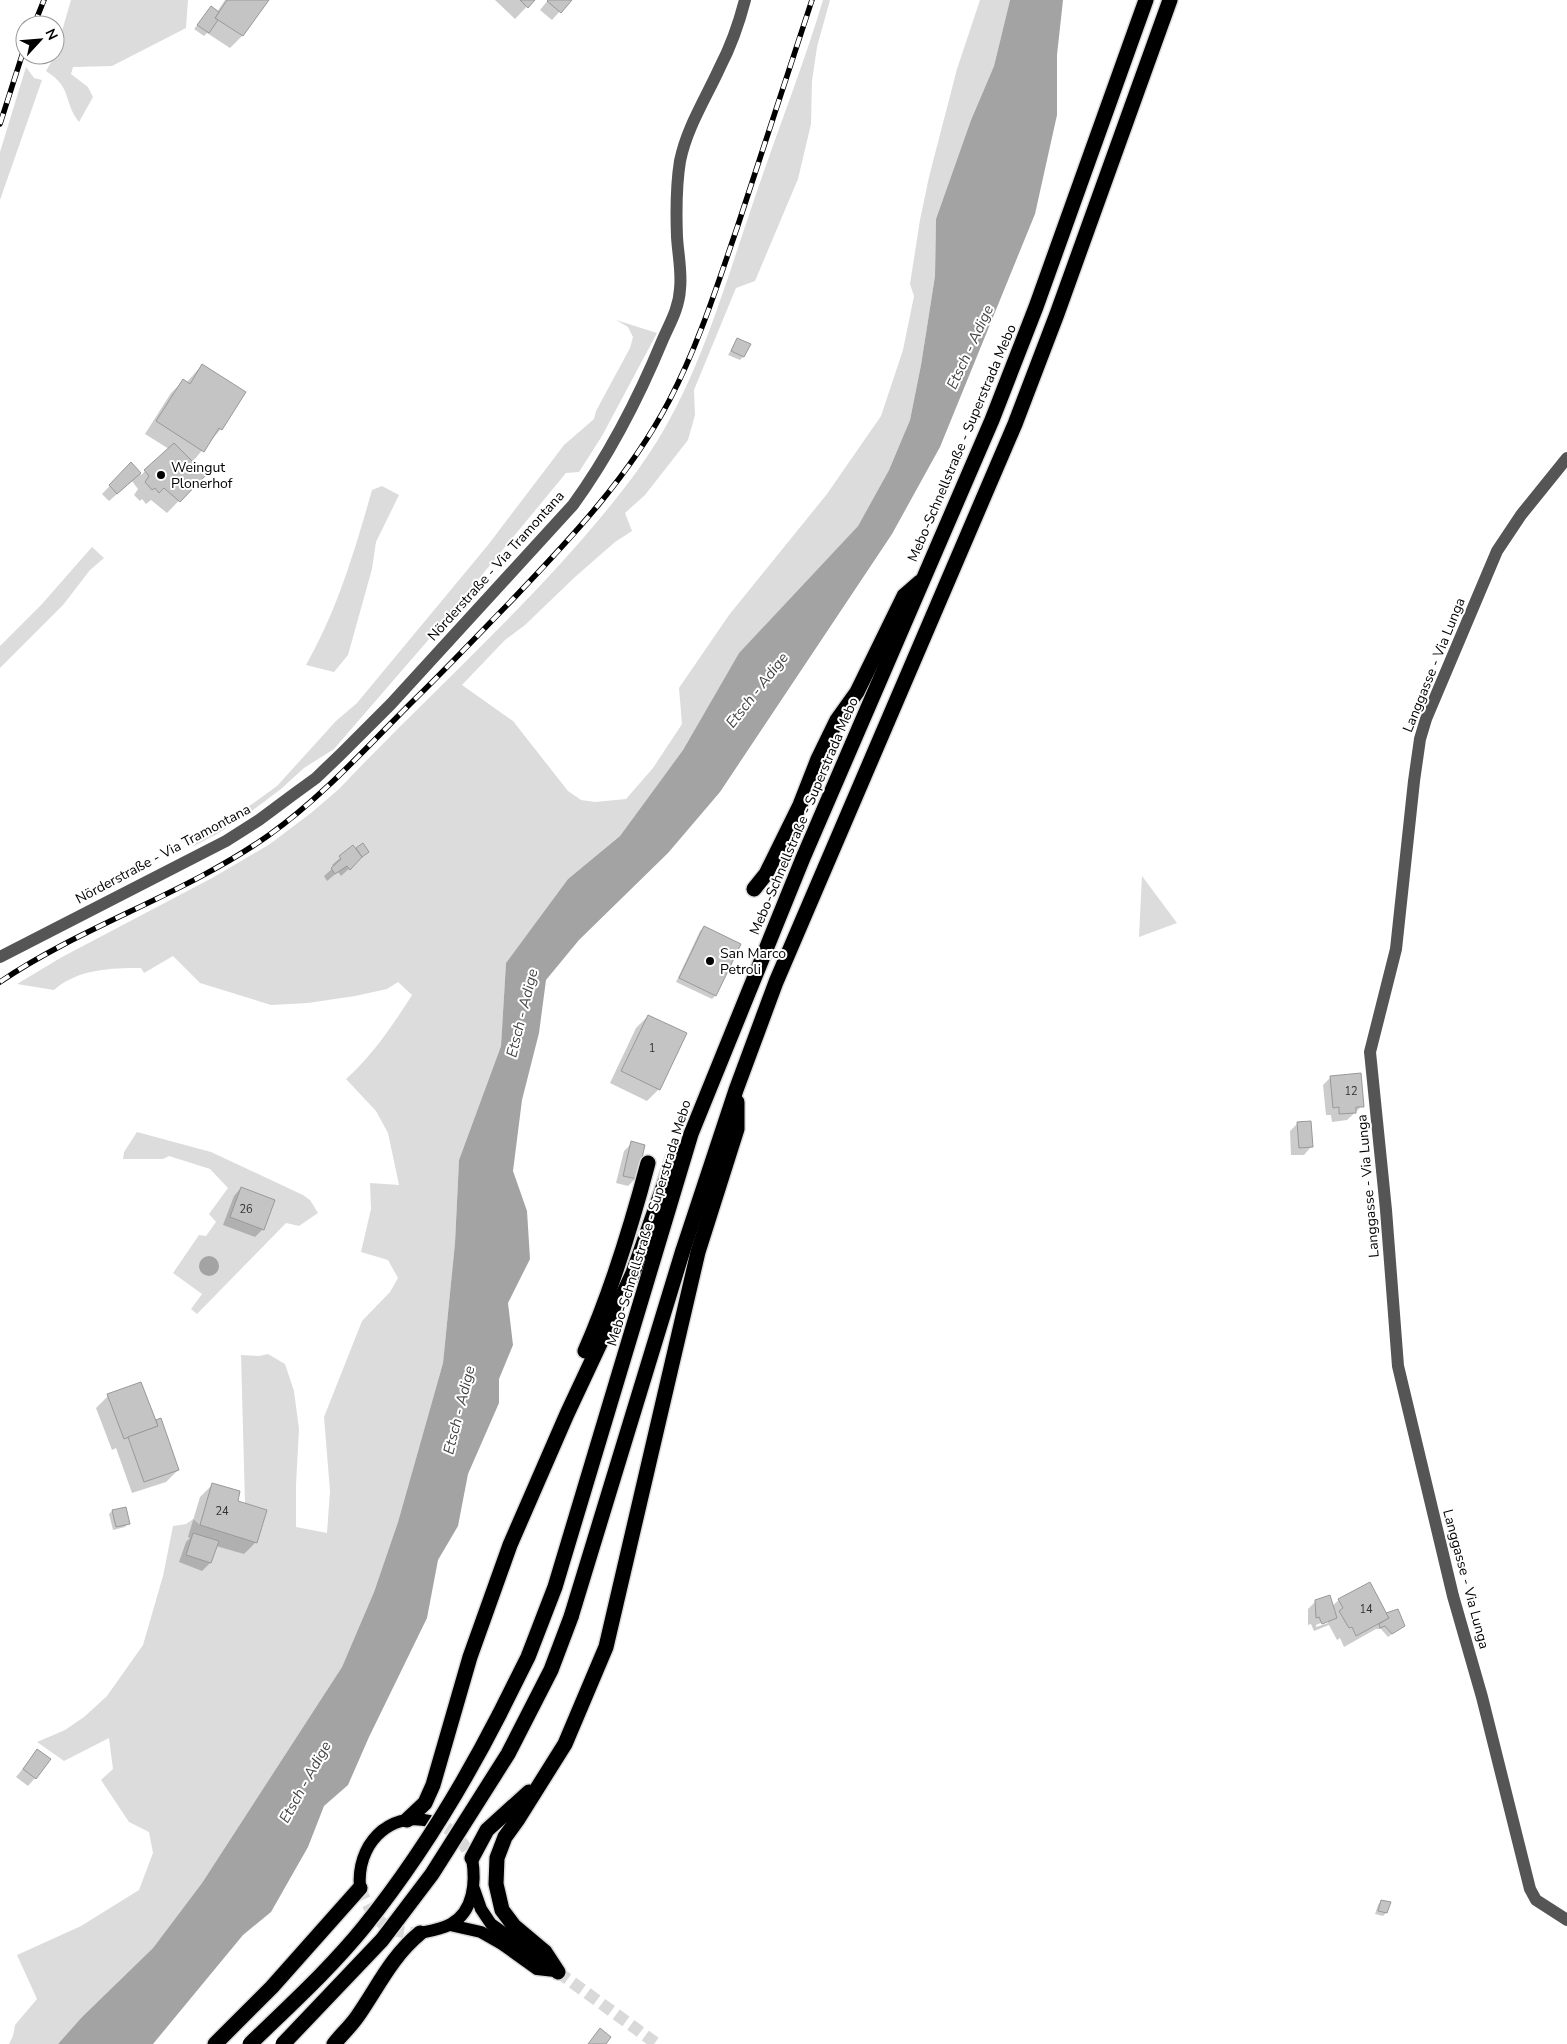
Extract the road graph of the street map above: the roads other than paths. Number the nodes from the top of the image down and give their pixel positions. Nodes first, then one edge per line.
1 (745, 0) edge
2 (1146, 0) edge
3 (1170, 0) edge
4 (1567, 458) edge
5 (923, 579) junction
6 (754, 889) dead end
7 (0, 957) edge
8 (736, 1090) junction
9 (691, 1134) junction
10 (648, 1163) dead end
11 (521, 1521) junction
12 (544, 1777) junction
13 (407, 1820) junction
14 (430, 1821) tunnel mouth
15 (472, 1858) joint
16 (360, 1888) joint
17 (474, 1888) junction
18 (1567, 1920) edge
19 (450, 1925) junction
20 (420, 1933) joint
21 (558, 1972) junction
22 (215, 2044) edge
23 (250, 2044) edge
24 (283, 2044) edge
25 (334, 2044) edge

1 - 7 street, Nörderstraße - Via Tramontana
2 - 5 highway, Mebo-Schnellstraße - Superstrada Mebo
3 - 8 highway
4 - 18 street, Langgasse - Via Lunga
5 - 6 highway
5 - 9 highway, Mebo-Schnellstraße - Superstrada Mebo
8 - 12 highway
8 - 24 highway, bridge
9 - 11 highway
9 - 23 highway, Mebo-Schnellstraße - Superstrada Mebo, bridge
10 - 11 highway
11 - 13 highway
12 - 15 highway
12 - 21 highway
13 - 14 main road
13 - 16 main road
15 - 17 main road
16 - 22 highway
17 - 19 main road
17 - 21 main road
19 - 20 main road
19 - 21 main road
20 - 25 highway

